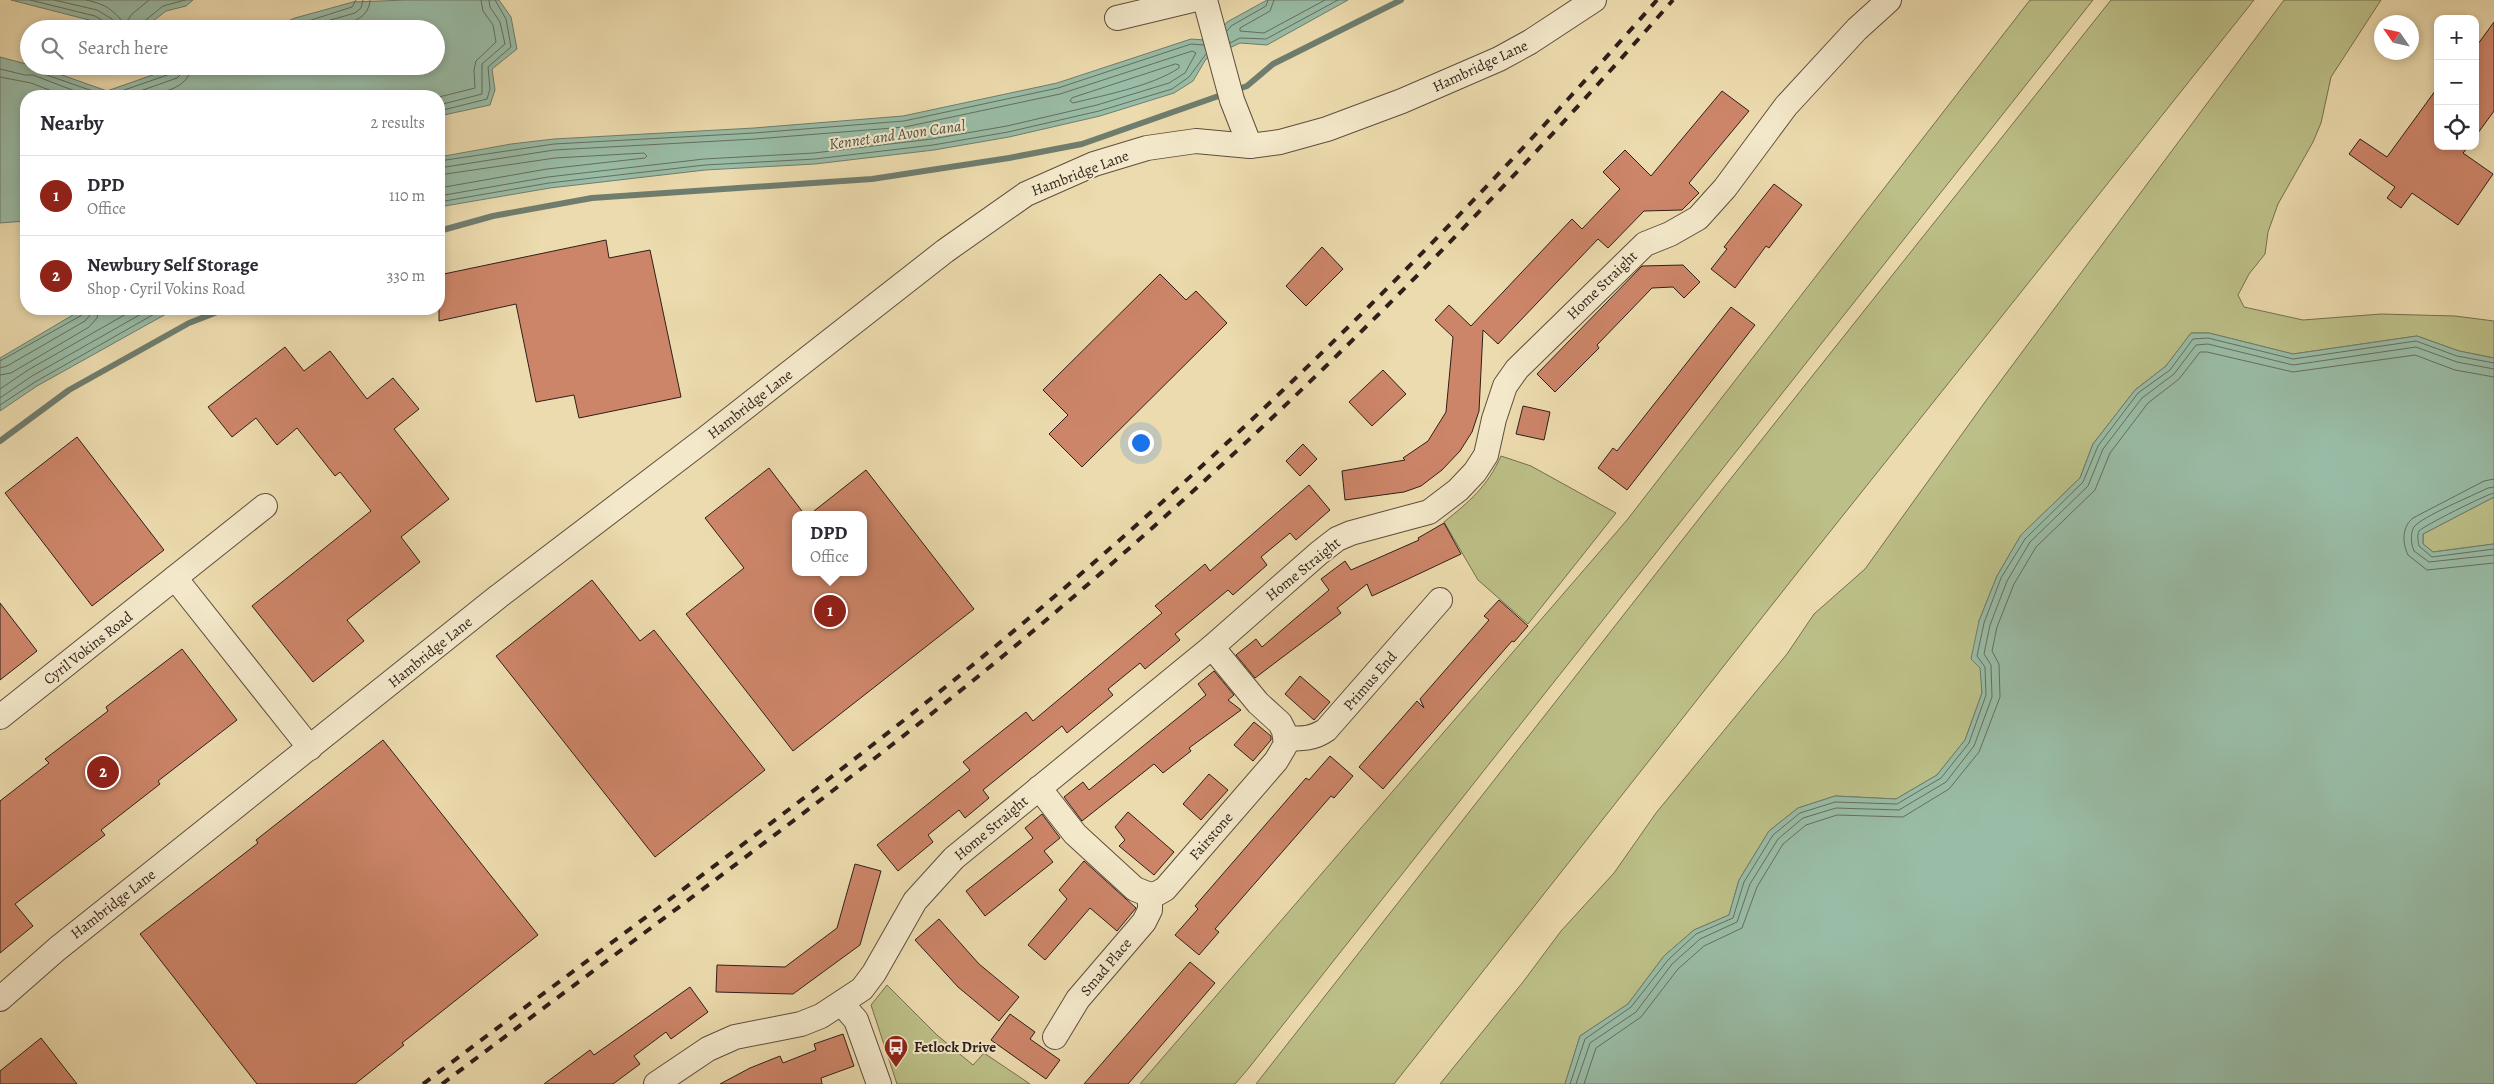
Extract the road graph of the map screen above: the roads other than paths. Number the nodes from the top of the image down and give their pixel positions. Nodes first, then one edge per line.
1 (1192, 0) edge
2 (1205, 0) edge
3 (1594, 0) edge
4 (1889, 0) edge
5 (1117, 18) dead end
6 (1250, 146) junction
7 (265, 506) dead end
8 (175, 578) junction
9 (1440, 600) dead end
10 (1212, 647) junction
11 (0, 717) edge
12 (1286, 738) junction
13 (310, 748) junction
14 (1039, 788) junction
15 (1150, 894) junction
16 (0, 999) edge
17 (842, 1004) junction
18 (1054, 1038) dead end
19 (656, 1084) edge
20 (879, 1084) edge

1 - 5 street
2 - 6 street
3 - 6 street, Hambridge Lane
4 - 10 street, Home Straight
6 - 13 street, Hambridge Lane
7 - 8 street, Cyril Vokins Road
8 - 11 street, Cyril Vokins Road
8 - 13 street
9 - 12 street, Primus End
10 - 12 street
10 - 14 street, Home Straight
12 - 15 street, Fairstone
13 - 16 street, Hambridge Lane
14 - 15 street
14 - 17 street, Home Straight
15 - 18 street, Smad Place
17 - 19 street, Home Straight
17 - 20 street

